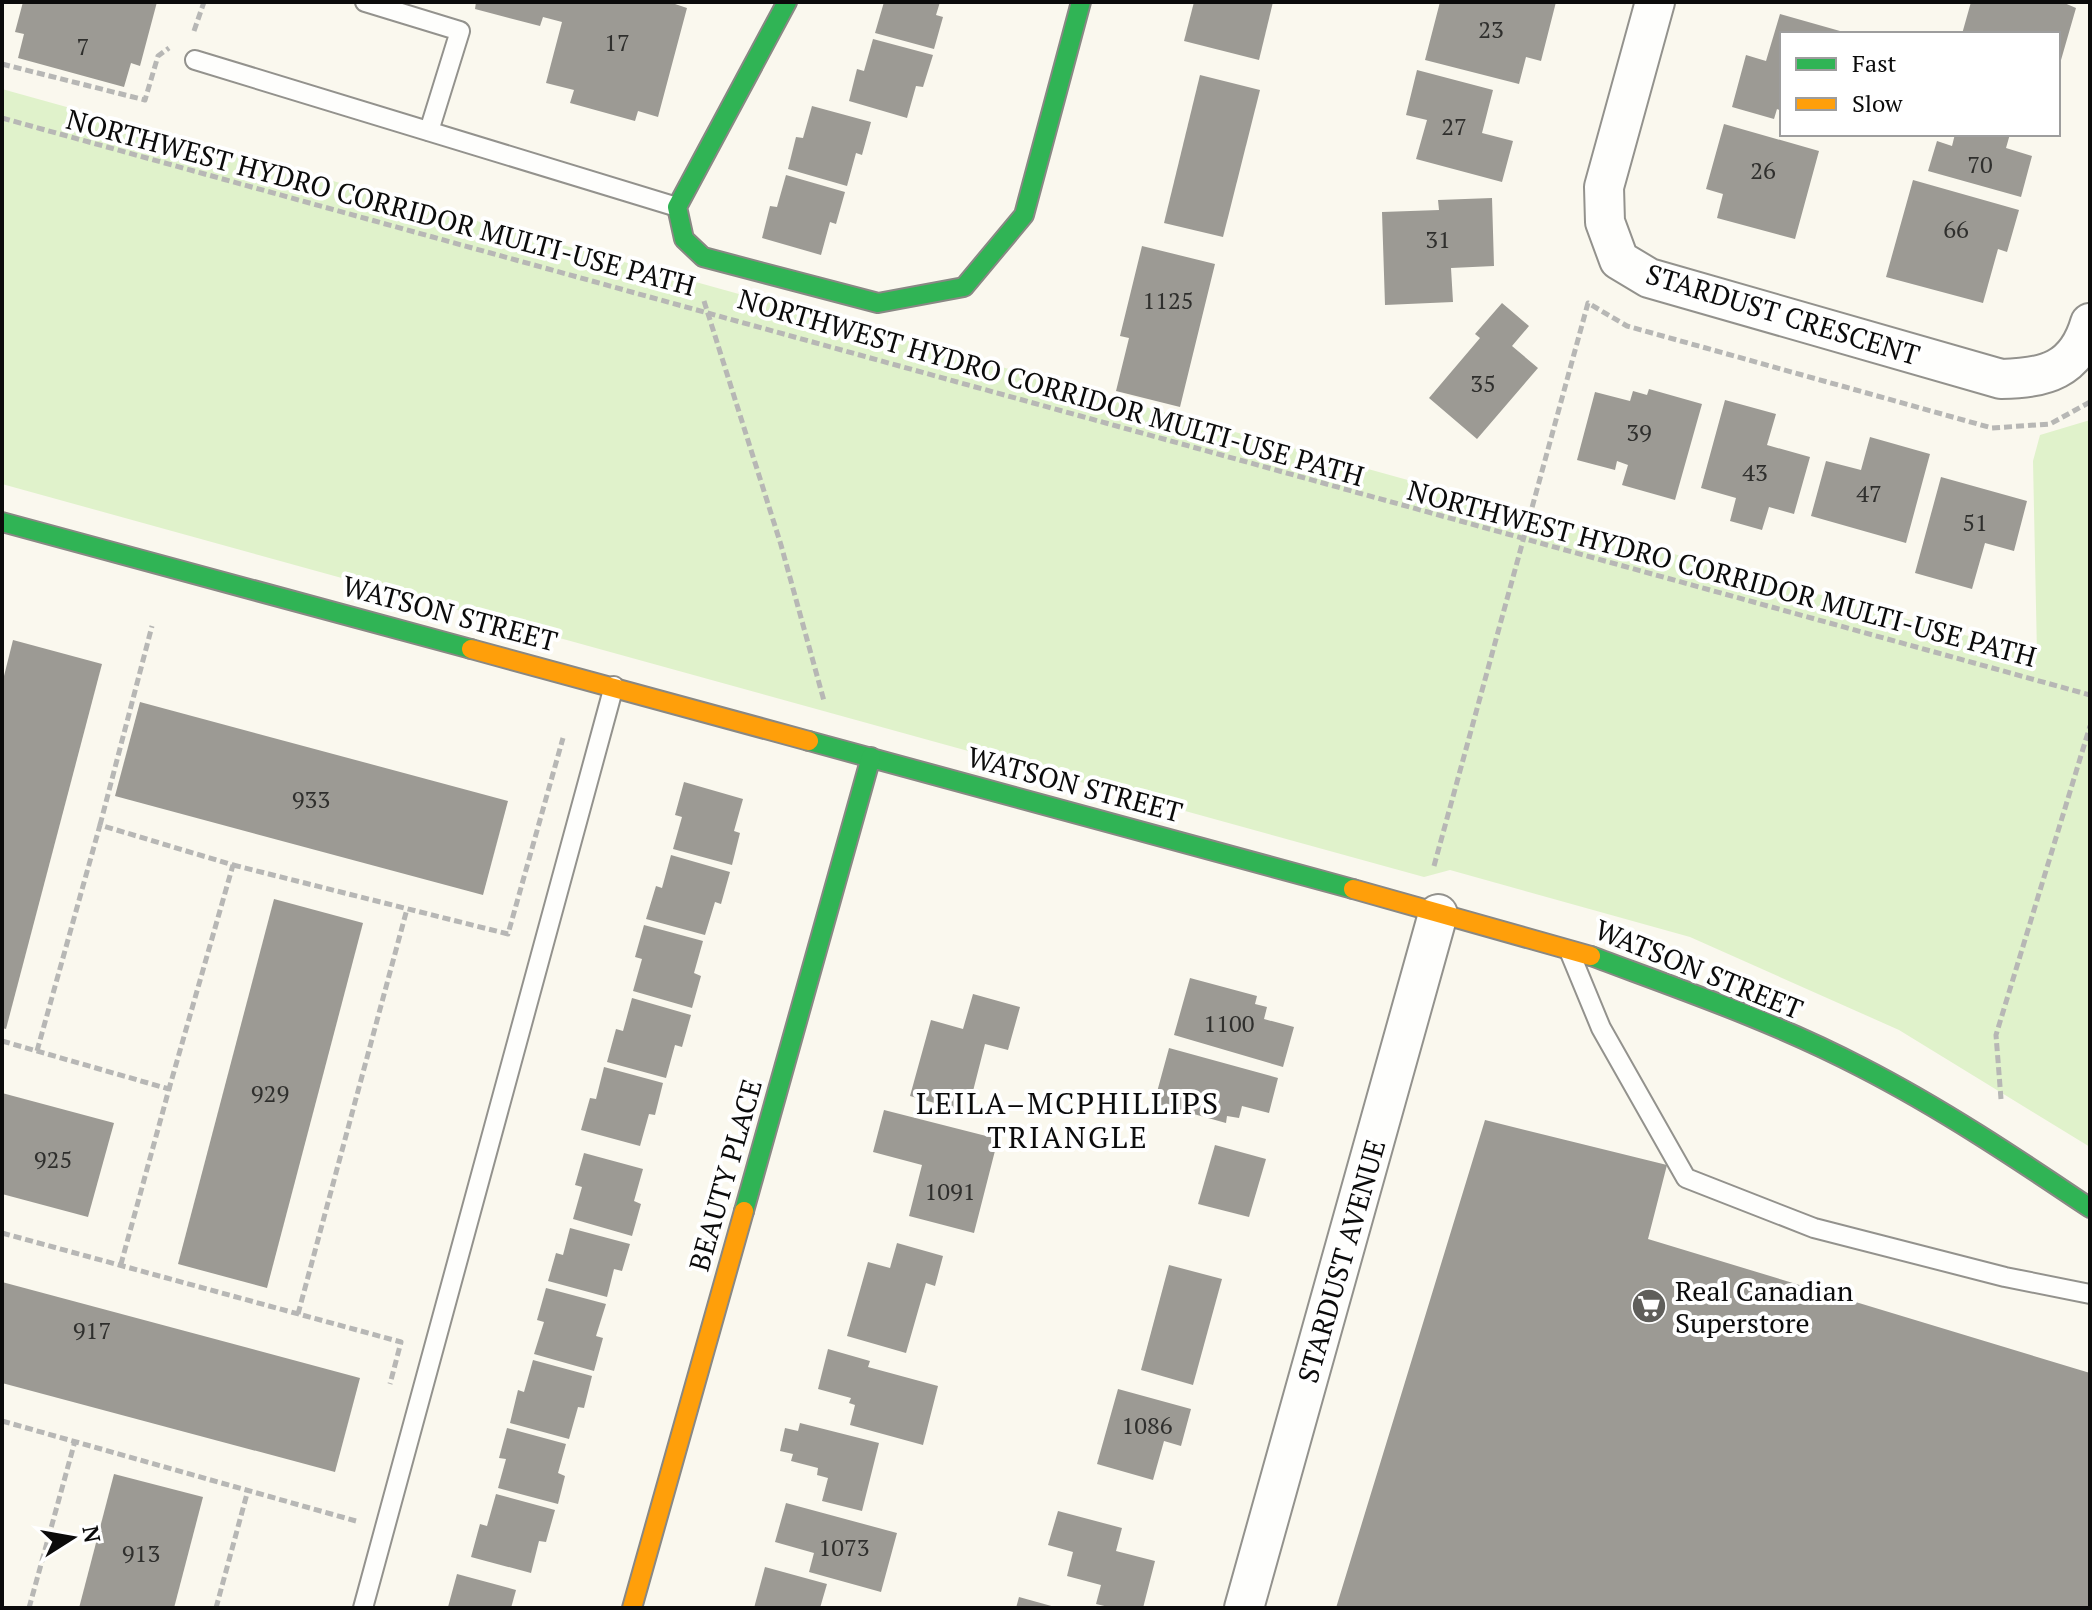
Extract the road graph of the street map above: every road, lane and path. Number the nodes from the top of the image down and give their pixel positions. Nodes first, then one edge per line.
1 (204, 2) edge
2 (365, 2) edge
3 (787, 2) edge
4 (1081, 2) edge
5 (1655, 2) edge
6 (183, 38) dead end
7 (170, 47) dead end
8 (195, 60) dead end
9 (2, 64) edge
10 (2, 118) edge
11 (429, 131) junction
12 (677, 207) junction
13 (703, 257) junction
14 (706, 312) junction
15 (2090, 323) edge
16 (2090, 402) edge
17 (2, 522) edge
18 (1523, 539) junction
19 (152, 626) dead end
20 (614, 686) junction
21 (2090, 695) edge
22 (2090, 726) edge
23 (563, 738) dead end
24 (839, 748) junction
25 (871, 757) junction
26 (100, 825) junction
27 (233, 865) junction
28 (407, 909) junction
29 (1430, 912) junction
30 (1567, 947) junction
31 (2, 1041) edge
32 (37, 1051) junction
33 (169, 1089) junction
34 (2013, 1157) junction
35 (2090, 1208) edge
36 (2, 1233) edge
37 (121, 1264) junction
38 (2090, 1294) edge
39 (298, 1314) junction
40 (389, 1386) dead end
41 (2, 1421) edge
42 (75, 1441) junction
43 (248, 1490) junction
44 (358, 1505) dead end
45 (355, 1520) junction
46 (384, 1529) junction
47 (29, 1608) edge
48 (216, 1608) edge
49 (363, 1608) edge
50 (632, 1608) edge
51 (1244, 1608) edge

1 - 6 path
2 - 11 lane
3 - 12 street
4 - 13 street
5 - 15 street, STARDUST CRESCENT
7 - 9 path
8 - 11 lane
10 - 14 path, NORTHWEST HYDRO CORRIDOR MULTI-USE PATH
11 - 12 lane
12 - 13 street
13 - 14 path
14 - 18 path, NORTHWEST HYDRO CORRIDOR MULTI-USE PATH
14 - 24 path
16 - 18 path
17 - 20 street, WATSON STREET
18 - 21 path, NORTHWEST HYDRO CORRIDOR MULTI-USE PATH
18 - 29 path
19 - 26 path
20 - 24 street, WATSON STREET
20 - 46 lane
22 - 34 path
23 - 28 path
24 - 25 street, WATSON STREET
25 - 29 street, WATSON STREET
25 - 50 street, BEAUTY PLACE
26 - 27 path
26 - 32 path
27 - 28 path
27 - 33 path
28 - 39 path
29 - 30 street, WATSON STREET
29 - 51 street, STARDUST AVENUE
30 - 34 street, WATSON STREET
30 - 38 lane
31 - 32 path
32 - 33 path
33 - 37 path
34 - 35 street, WATSON STREET
36 - 37 path
37 - 39 path
39 - 40 path
41 - 42 path
42 - 43 path
42 - 47 path
43 - 45 path
43 - 48 path
44 - 45 path
45 - 46 path
46 - 49 lane

